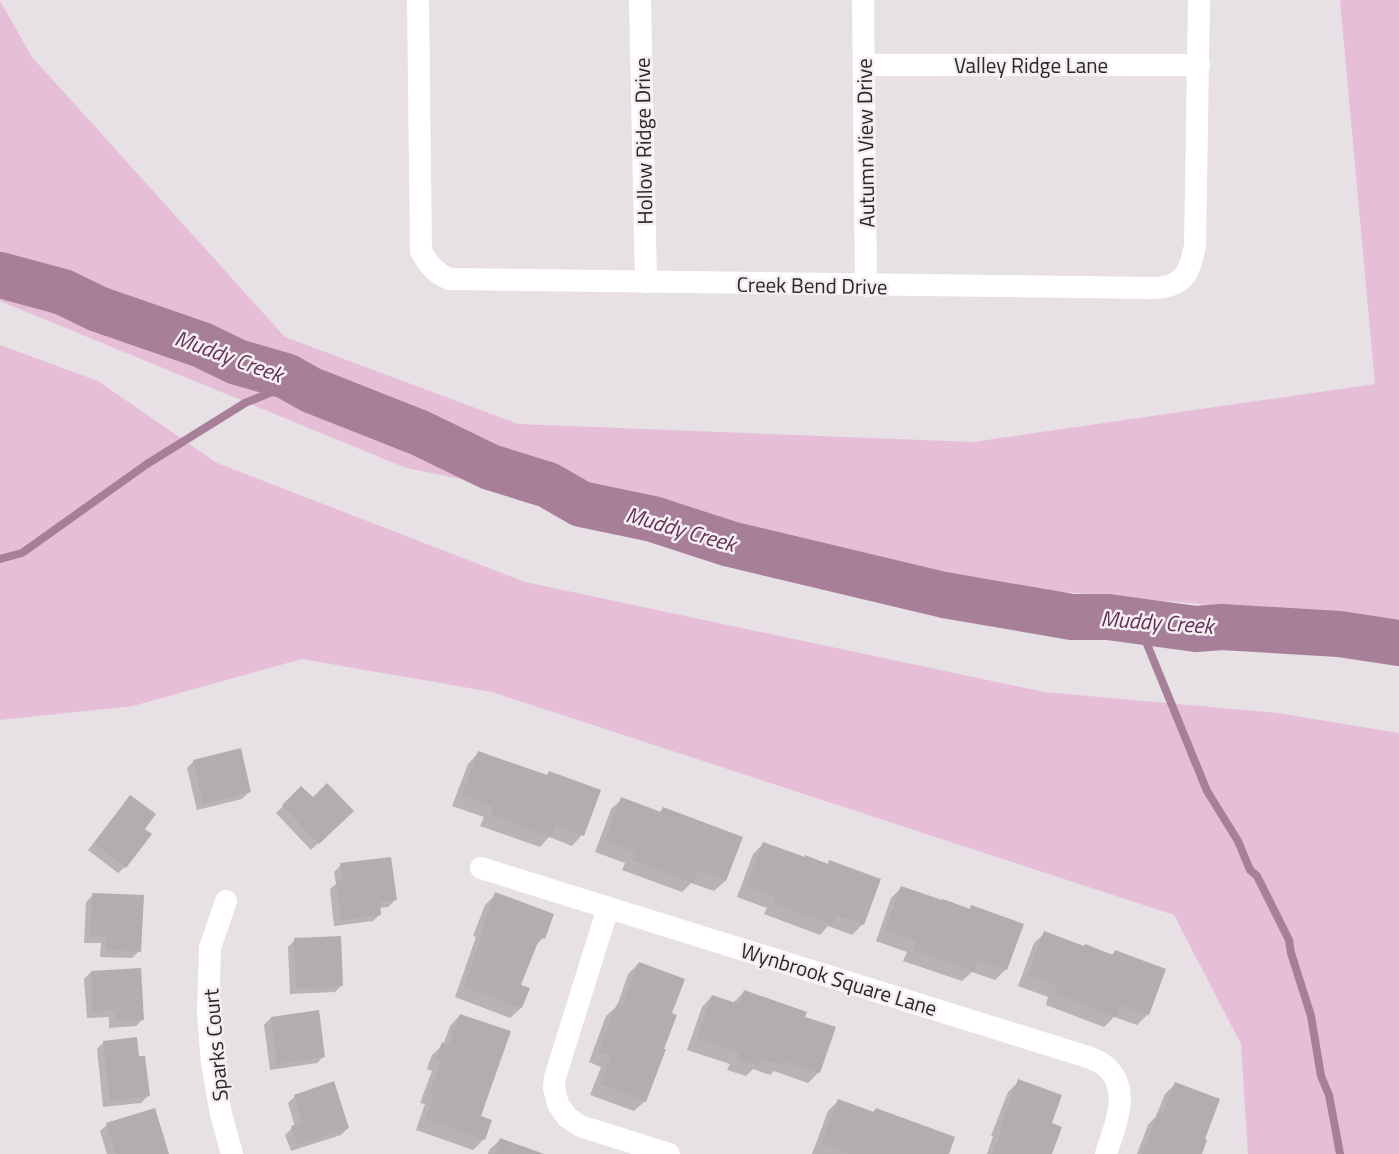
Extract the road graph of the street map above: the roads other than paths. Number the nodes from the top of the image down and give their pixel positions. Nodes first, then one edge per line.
1 (418, 0) edge
2 (640, 0) edge
3 (863, 0) edge
4 (1199, 0) edge
5 (864, 65) junction
6 (1199, 65) junction
7 (646, 282) junction
8 (866, 286) junction
9 (481, 868) dead end
10 (226, 901) dead end
11 (608, 908) junction
12 (232, 1154) edge
13 (669, 1154) edge
14 (1106, 1154) edge

1 - 7 street, Creek Bend Drive
2 - 7 street, Hollow Ridge Drive
3 - 5 street, Autumn View Drive
4 - 6 street, Creek Bend Drive
5 - 6 street, Valley Ridge Lane
5 - 8 street, Autumn View Drive
6 - 8 street, Creek Bend Drive
7 - 8 street, Creek Bend Drive
9 - 11 street, Wynbrook Square Lane
10 - 12 street, Sparks Court
11 - 13 street
11 - 14 street, Wynbrook Square Lane

